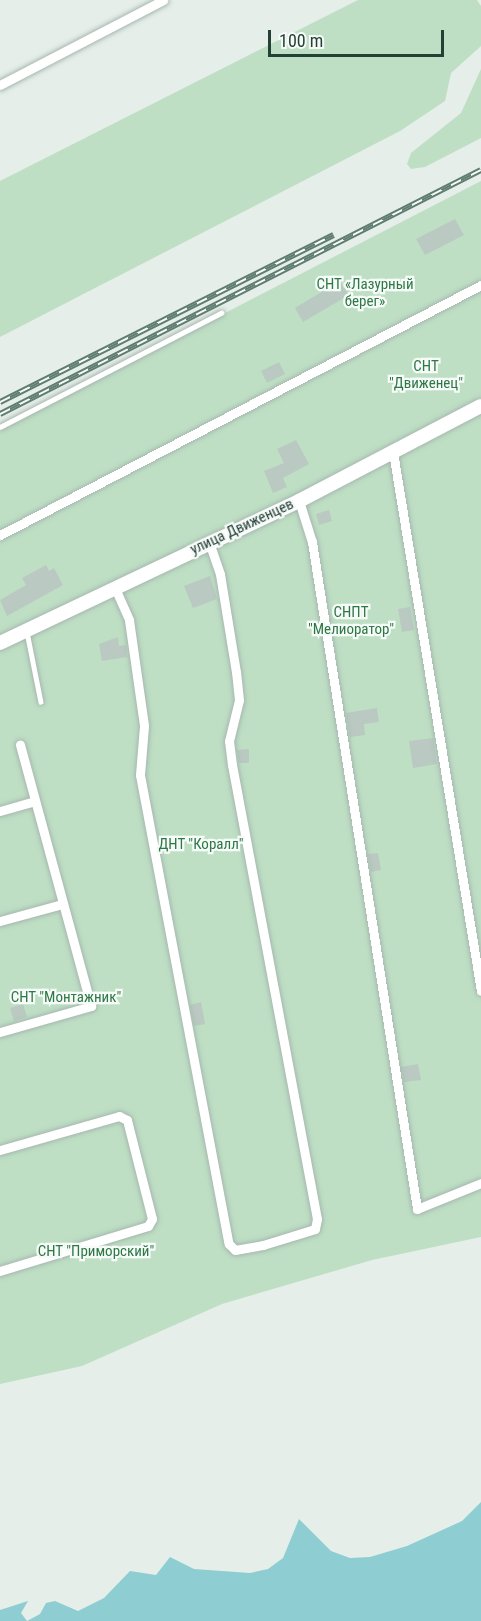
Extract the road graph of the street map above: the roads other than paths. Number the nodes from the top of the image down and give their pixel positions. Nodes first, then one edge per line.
1 (164, 0) edge
2 (0, 85) edge
3 (481, 285) edge
4 (221, 313) dead end
5 (481, 406) edge
6 (0, 427) edge
7 (393, 452) junction
8 (299, 501) junction
9 (0, 535) edge
10 (209, 542) junction
11 (115, 588) junction
12 (27, 632) junction
13 (0, 643) edge
14 (40, 702) dead end
15 (20, 744) dead end
16 (35, 801) junction
17 (0, 811) edge
18 (62, 904) junction
19 (0, 921) edge
20 (481, 991) edge
21 (0, 1032) edge
22 (0, 1150) edge
23 (481, 1183) edge
24 (0, 1271) edge

1 - 2 street
3 - 9 street
4 - 6 lane
5 - 7 street, улица Движенцев
7 - 8 street, улица Движенцев
7 - 20 street
8 - 10 street, улица Движенцев
8 - 23 street
10 - 11 street, улица Движенцев
10 - 11 street
11 - 12 street, улица Движенцев
12 - 13 street, улица Движенцев
12 - 14 lane
15 - 16 street
16 - 17 street
16 - 18 street
18 - 19 street
18 - 21 street
22 - 24 street

